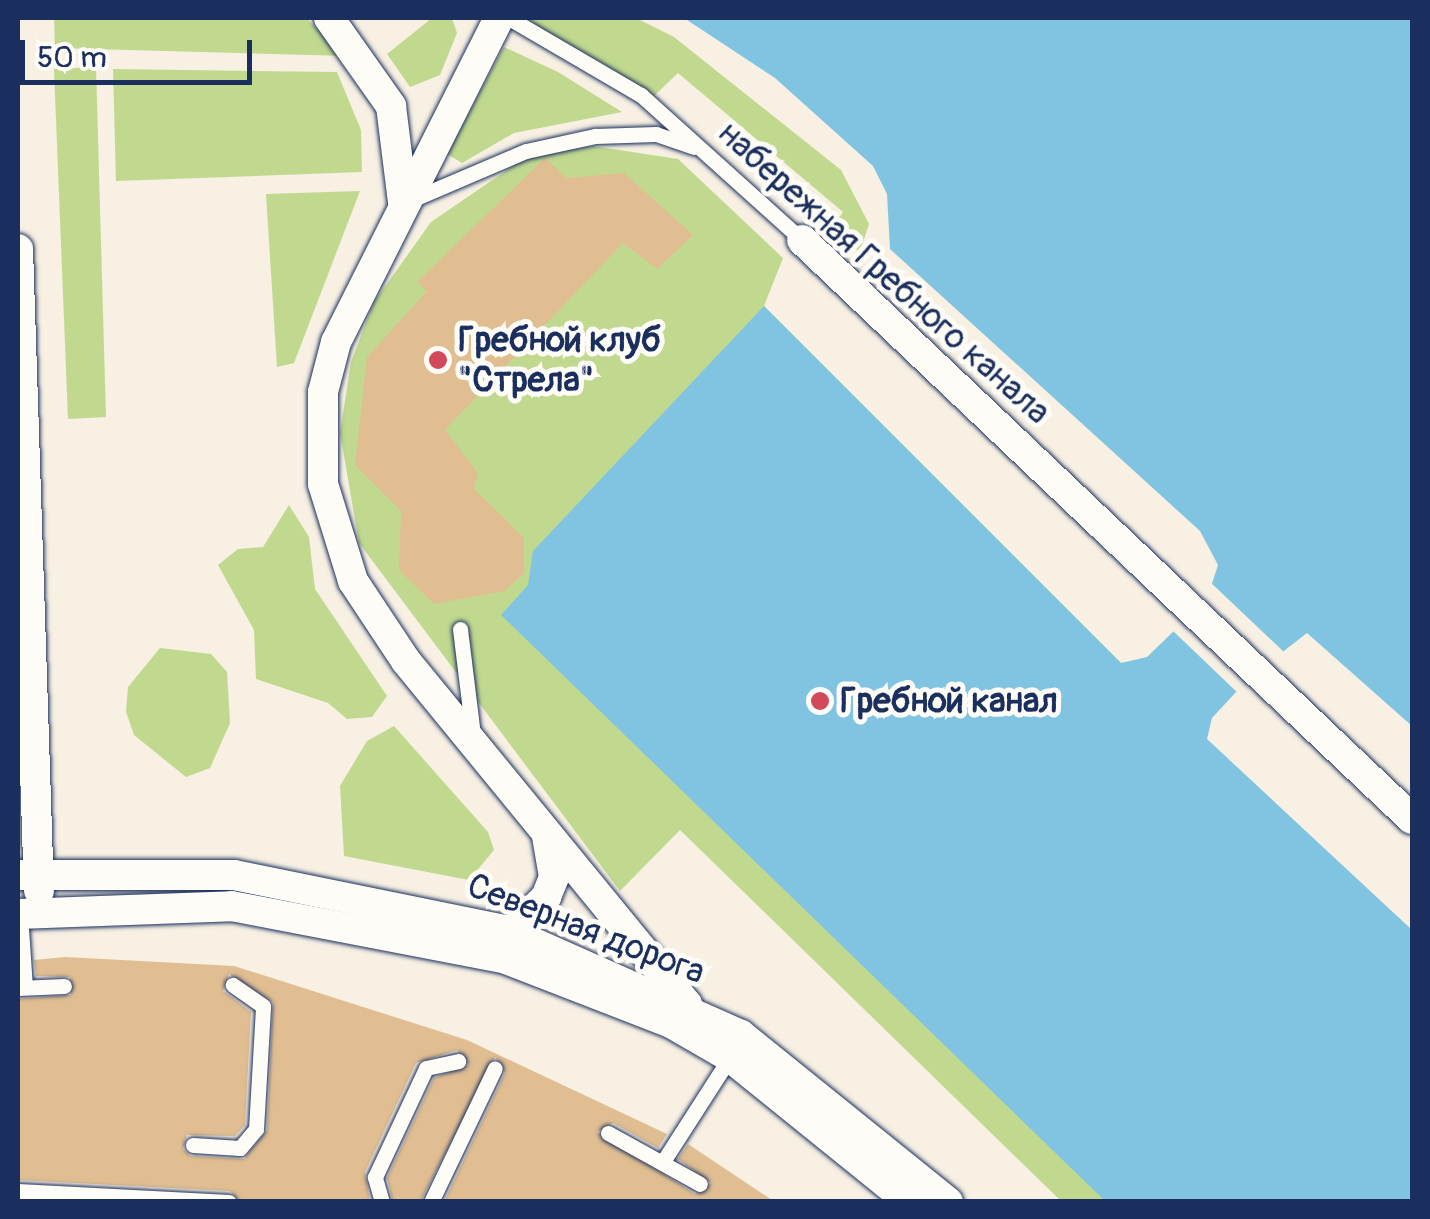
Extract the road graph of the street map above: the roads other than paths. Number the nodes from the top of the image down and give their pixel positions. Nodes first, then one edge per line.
1 (330, 18) edge
2 (499, 18) edge
3 (510, 18) edge
4 (702, 150) junction
5 (403, 203) junction
6 (802, 240) joint
7 (18, 250) edge
8 (460, 629) dead end
9 (474, 744) junction
10 (1412, 819) edge
11 (546, 833) junction
12 (28, 874) edge
13 (26, 914) edge
14 (501, 943) junction
15 (237, 985) dead end
16 (64, 986) dead end
17 (21, 987) edge
18 (685, 1017) junction
19 (730, 1057) junction
20 (457, 1060) dead end
21 (495, 1068) dead end
22 (608, 1133) dead end
23 (193, 1145) dead end
24 (664, 1160) junction
25 (700, 1184) dead end
26 (18, 1190) edge
27 (229, 1202) edge
28 (382, 1202) edge
29 (432, 1202) edge
30 (910, 1202) edge
31 (948, 1202) edge

1 - 5 street
2 - 5 street
3 - 4 lane
4 - 5 lane, набережная Гребного канала
4 - 6 lane, набережная Гребного канала
5 - 9 street
6 - 10 street, набережная Гребного канала
7 - 12 street
8 - 9 lane
9 - 11 street
11 - 14 street
11 - 18 street
12 - 13 street
12 - 14 street, Северная дорога
13 - 14 street, Северная дорога
13 - 17 lane
14 - 18 street, Северная дорога
15 - 23 lane
16 - 17 lane
18 - 19 street, Северная дорога
18 - 31 street, Северная дорога
19 - 24 lane
19 - 30 street, Северная дорога
20 - 28 lane
21 - 29 lane
22 - 24 lane
24 - 25 lane
26 - 27 lane

